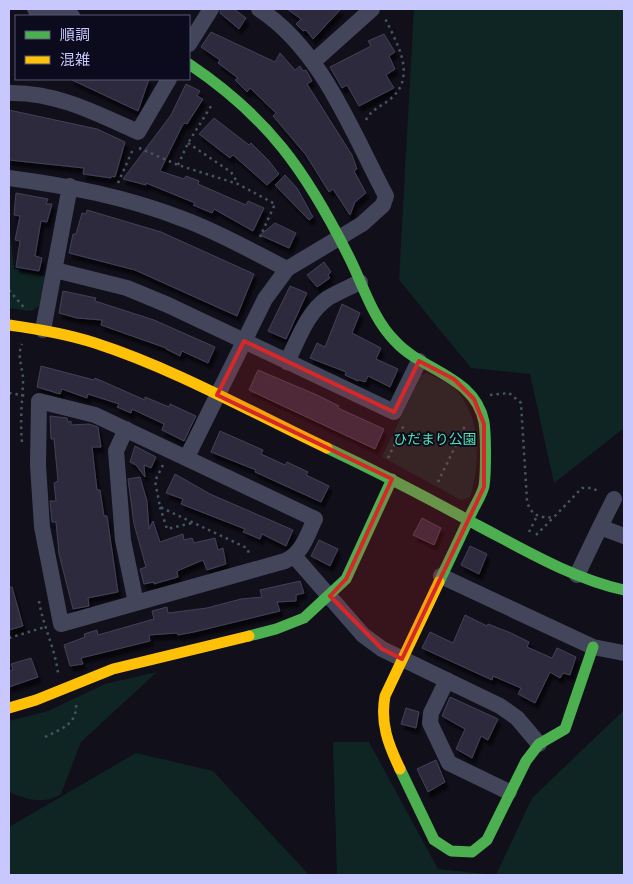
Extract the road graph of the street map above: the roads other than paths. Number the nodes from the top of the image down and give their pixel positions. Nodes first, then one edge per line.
1 (35, 9) edge
2 (211, 9) edge
3 (259, 9) edge
4 (372, 9) edge
5 (67, 15) edge
6 (190, 42) edge
7 (314, 61) junction
8 (190, 65) edge
9 (168, 80) edge
10 (9, 93) edge
11 (9, 178) edge
12 (70, 186) junction
13 (339, 237) junction
14 (287, 269) junction
15 (55, 270) junction
16 (360, 282) junction
17 (9, 326) edge
18 (43, 330) junction
19 (244, 341) junction
20 (419, 361) junction
21 (287, 362) junction
22 (217, 396) junction
23 (126, 428) junction
24 (187, 457) junction
25 (392, 479) junction
26 (614, 499) road end
27 (469, 520) junction
28 (600, 527) junction
29 (624, 536) edge
30 (295, 557) junction
31 (577, 575) junction
32 (441, 576) junction
33 (624, 590) edge
34 (330, 596) junction
35 (136, 603) junction
36 (593, 647) junction
37 (624, 653) edge
38 (402, 659) junction
39 (447, 680) junction
40 (9, 708) edge
41 (539, 744) junction
42 (509, 792) junction

1 - 5 street
2 - 6 street
3 - 7 street
4 - 7 street
7 - 13 street
8 - 13 street
9 - 10 street
11 - 12 street
12 - 14 street
12 - 15 street
13 - 14 street
13 - 16 street
14 - 19 street
15 - 18 street
15 - 19 street
16 - 20 street
16 - 21 street
17 - 18 street
18 - 22 street
19 - 21 street
19 - 22 street
20 - 21 street
20 - 27 street
22 - 24 street
22 - 25 street
23 - 24 street
23 - 35 street
23 - 35 street
24 - 30 street
25 - 27 street
25 - 34 street
26 - 28 street
27 - 31 street
27 - 32 street
28 - 29 street
28 - 31 street
30 - 34 street
30 - 35 street
31 - 33 street
32 - 36 street
32 - 38 street
34 - 38 street
34 - 40 street
36 - 37 street
36 - 41 street
38 - 39 street
38 - 42 street
39 - 41 street
39 - 42 street
41 - 42 street

